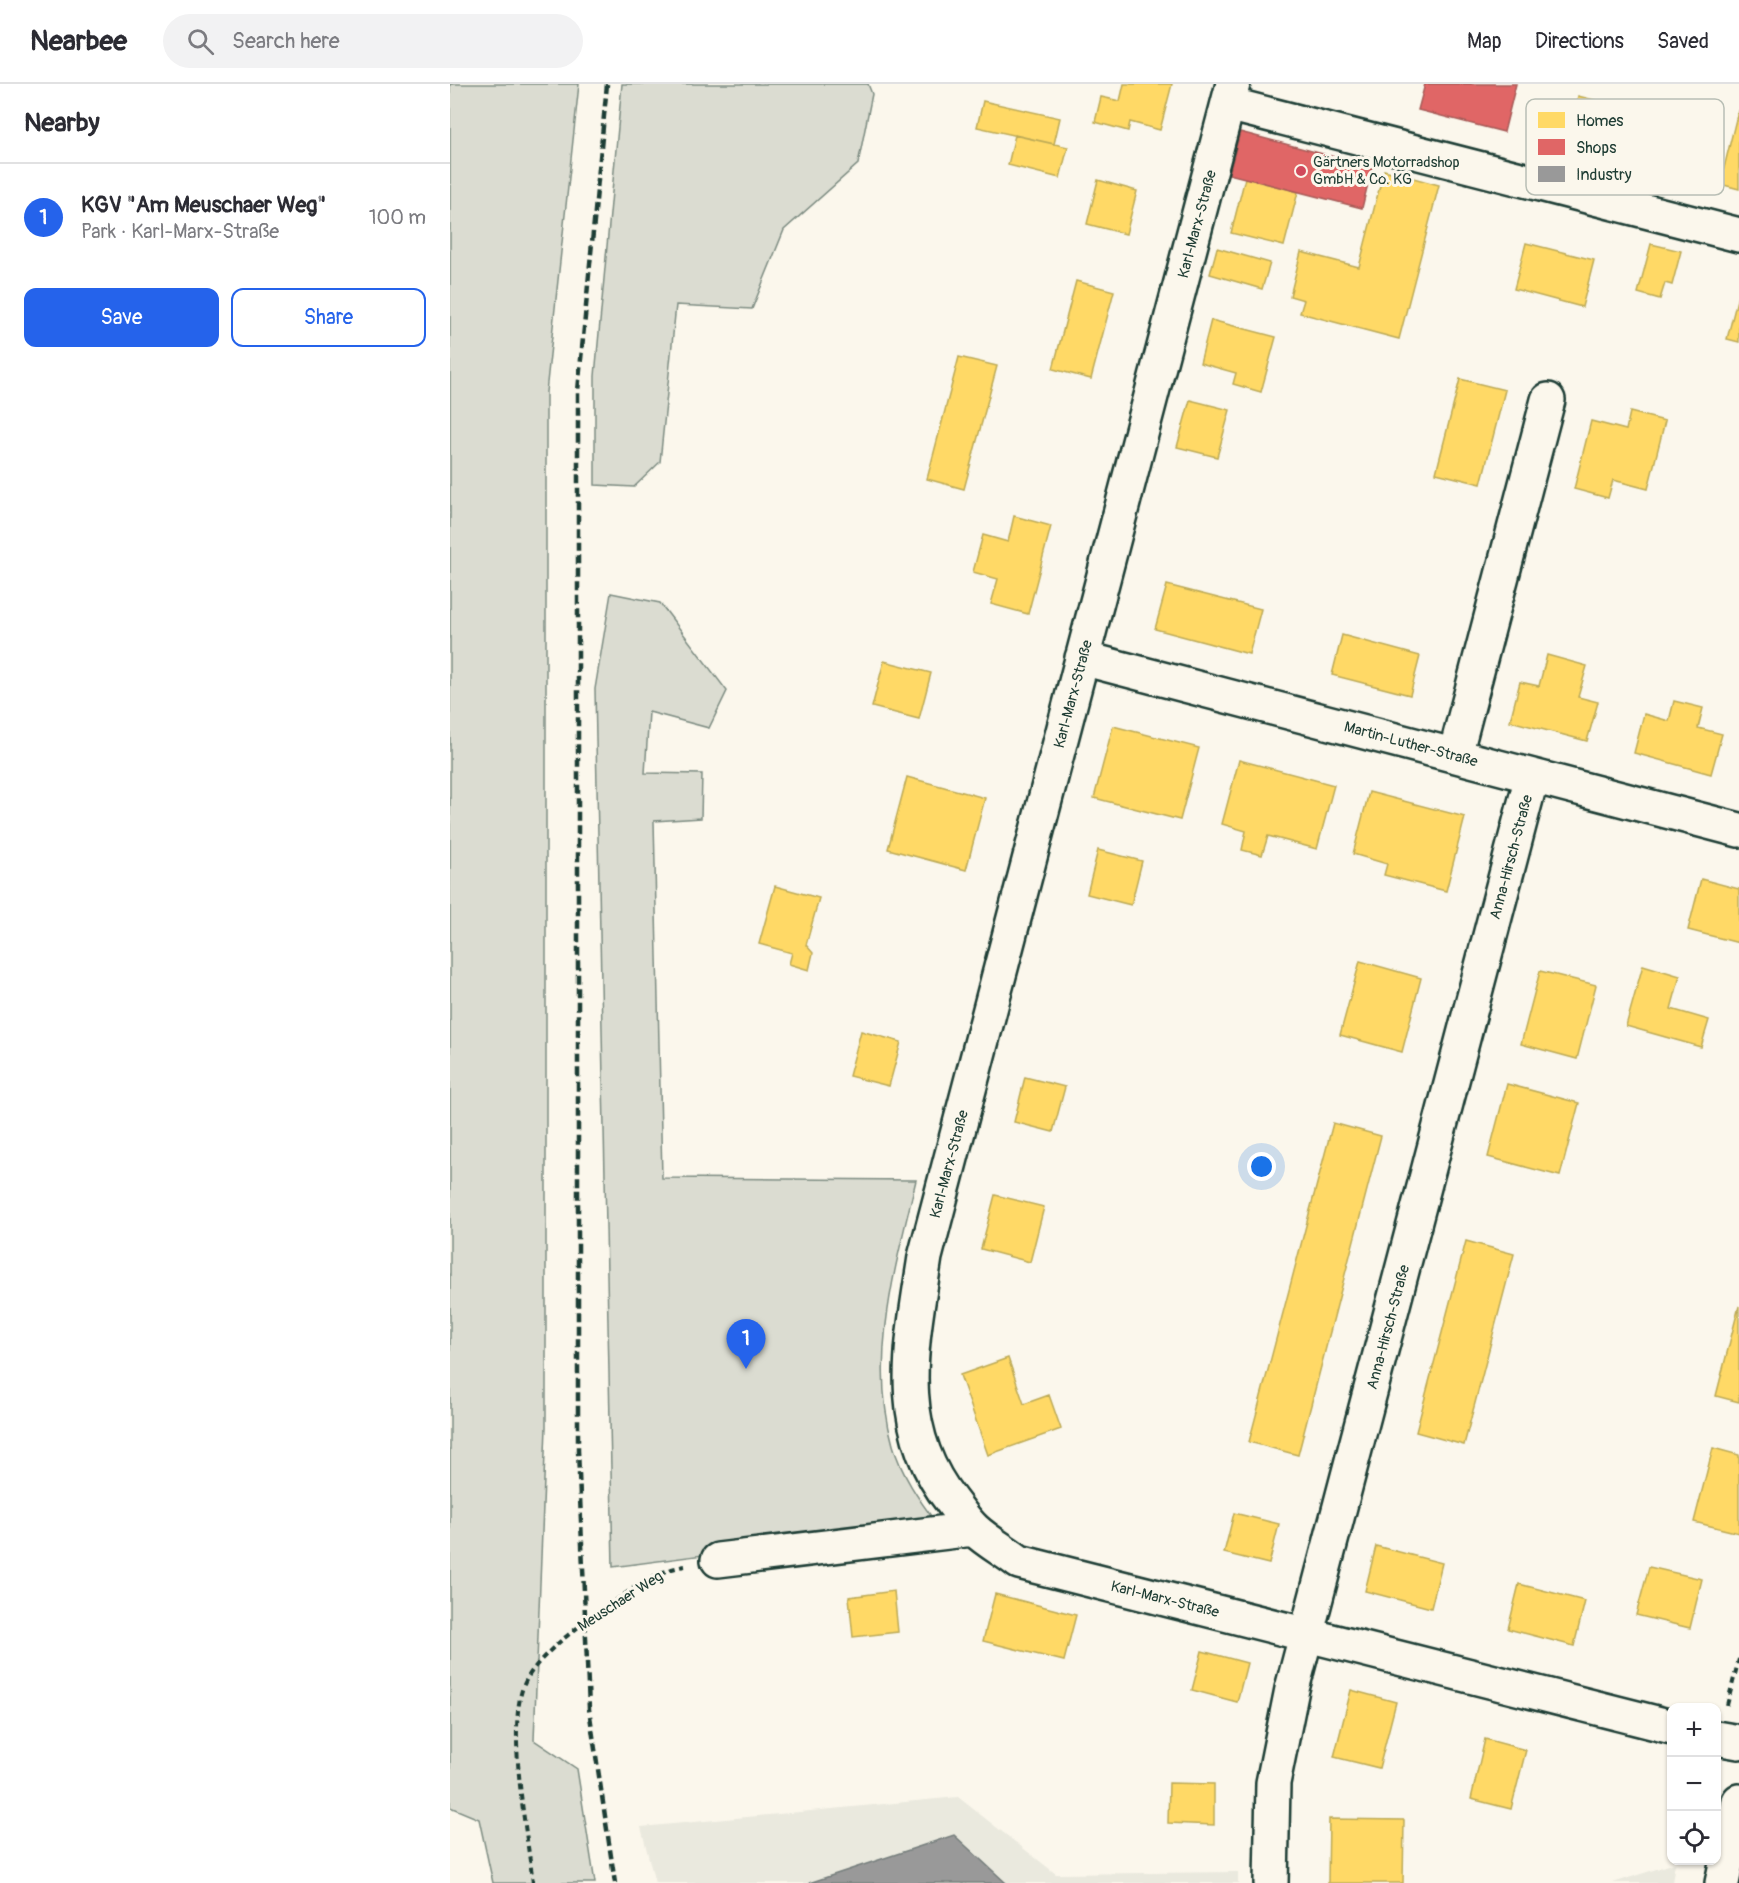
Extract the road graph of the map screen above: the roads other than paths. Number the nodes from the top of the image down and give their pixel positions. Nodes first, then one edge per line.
1 (1231, 94) edge
2 (1526, 176) edge
3 (1595, 195) edge
4 (1739, 235) edge
5 (1548, 400) dead end
6 (1082, 658) junction
7 (1455, 755) junction
8 (1532, 776) junction
9 (1739, 830) edge
10 (974, 1529) junction
11 (718, 1560) road end
12 (1307, 1635) junction
13 (1667, 1726) edge
14 (1721, 1739) edge
15 (1739, 1742) edge
16 (1739, 1801) edge
17 (1271, 1883) edge
18 (1722, 1883) edge

1 - 2 street
1 - 6 street, Karl-Marx-Straße
3 - 4 street
5 - 7 street
6 - 7 street, Martin-Luther-Straße
6 - 10 street, Karl-Marx-Straße
7 - 8 street, Martin-Luther-Straße
8 - 9 street, Martin-Luther-Straße
8 - 12 street, Anna-Hirsch-Straße
10 - 11 street
10 - 12 street, Karl-Marx-Straße
12 - 13 street, Karl-Marx-Straße
12 - 17 street, Anna-Hirsch-Straße
14 - 15 street
16 - 18 street

